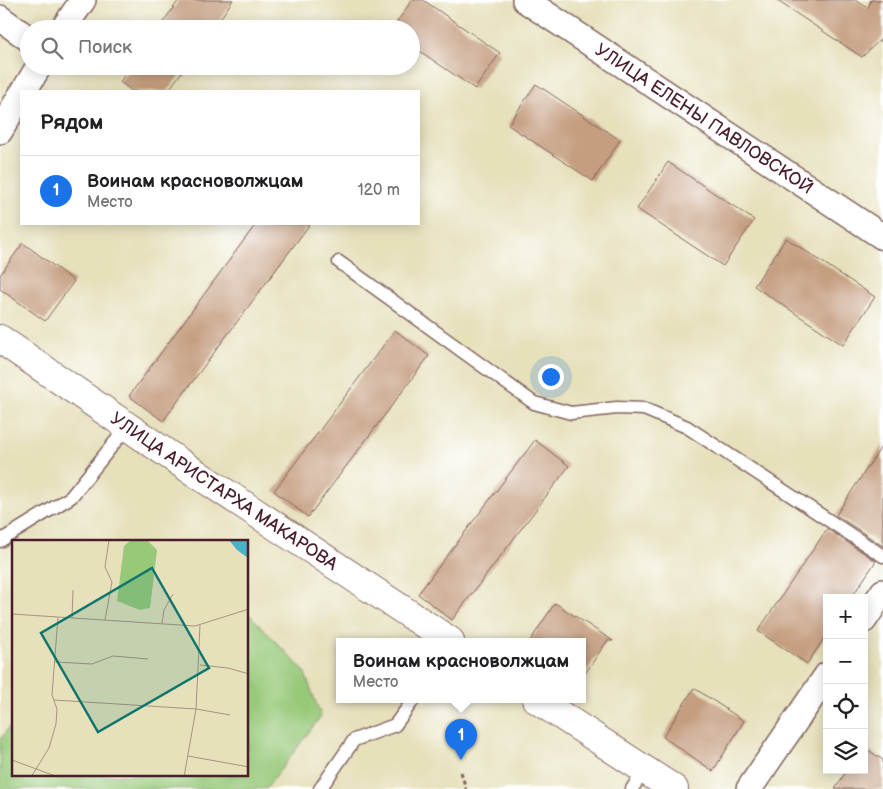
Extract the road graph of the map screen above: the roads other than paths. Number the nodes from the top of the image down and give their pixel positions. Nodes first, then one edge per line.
1 (83, 0) edge
2 (524, 0) edge
3 (0, 18) edge
4 (69, 20) edge
5 (20, 32) edge
6 (34, 75) edge
7 (25, 90) edge
8 (20, 97) edge
9 (0, 131) edge
10 (883, 237) edge
11 (339, 262) dead end
12 (0, 339) edge
13 (128, 427) junction
14 (0, 541) edge
15 (883, 556) edge
16 (883, 592) edge
17 (868, 614) edge
18 (445, 638) edge
19 (823, 681) edge
20 (411, 703) edge
21 (541, 703) edge
22 (638, 779) edge
23 (320, 789) edge
24 (674, 789) edge
25 (749, 789) edge

1 - 4 street
2 - 10 street, УЛИЦА ЕЛЕНЫ ПАВЛОВСКОЙ
3 - 5 street
6 - 7 street
8 - 9 street
11 - 15 lane
12 - 13 street, УЛИЦА АРИСТАРХА МАКАРОВА
13 - 14 lane
13 - 18 street, УЛИЦА АРИСТАРХА МАКАРОВА
16 - 17 street
19 - 25 street
20 - 23 lane
21 - 22 street
22 - 24 street

